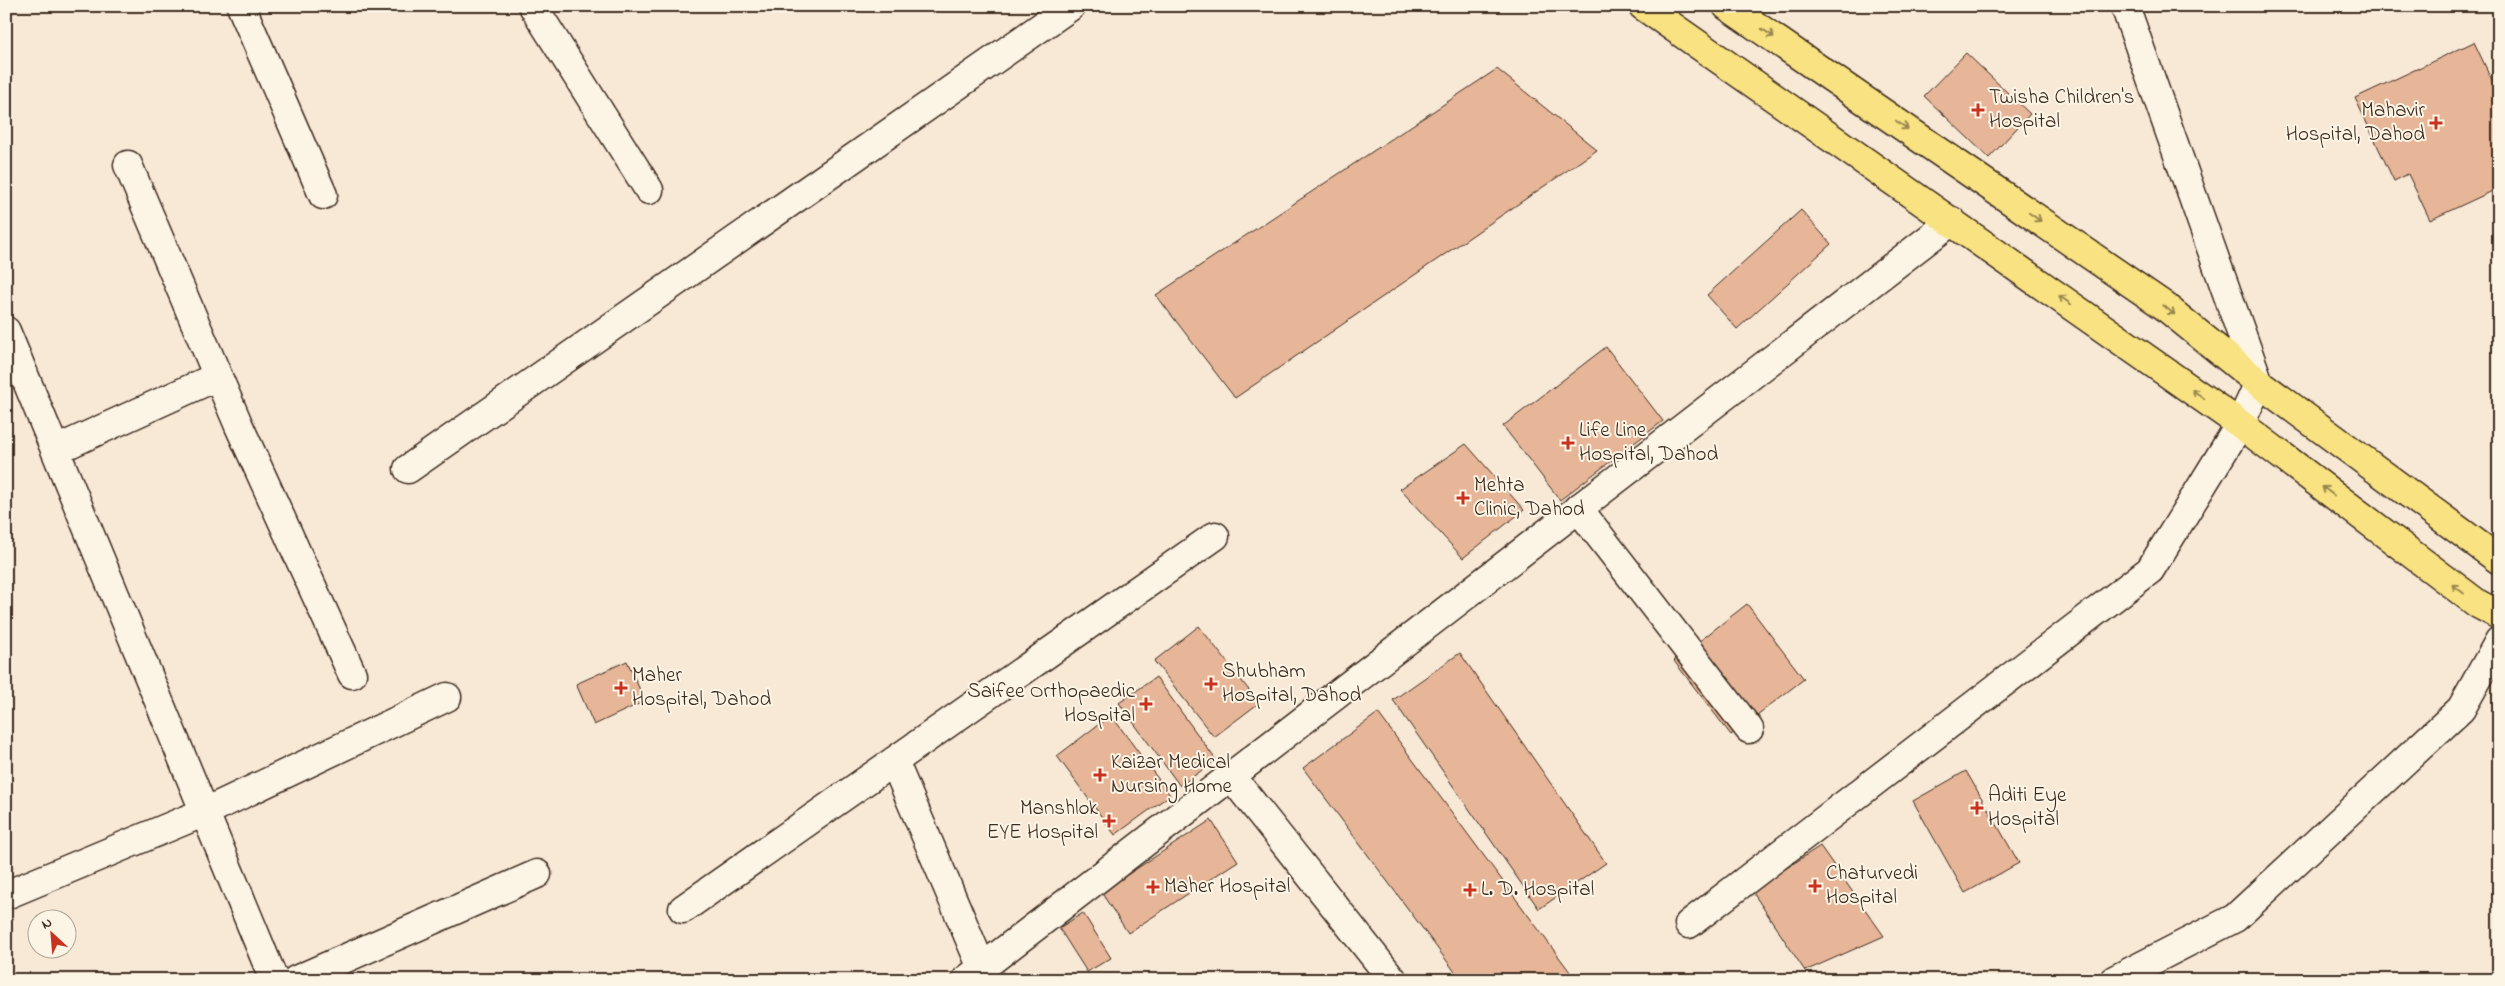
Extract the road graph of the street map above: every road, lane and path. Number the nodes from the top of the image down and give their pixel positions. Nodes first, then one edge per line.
1 (241, 6) edge
2 (533, 6) edge
3 (1071, 6) edge
4 (1643, 6) edge
5 (1727, 6) edge
6 (2125, 6) edge
7 (128, 165) dead end
8 (649, 190) dead end
9 (323, 196) dead end
10 (1952, 221) junction
11 (6, 331) edge
12 (218, 376) junction
13 (2259, 383) junction
14 (2240, 424) junction
15 (56, 450) junction
16 (408, 469) dead end
17 (1578, 508) junction
18 (1215, 536) dead end
19 (2499, 560) edge
20 (2499, 615) edge
21 (2499, 641) edge
22 (352, 674) dead end
23 (447, 697) dead end
24 (1749, 729) dead end
25 (894, 761) junction
26 (1231, 776) junction
27 (205, 812) junction
28 (537, 874) dead end
29 (6, 895) edge
30 (682, 909) dead end
31 (1689, 924) dead end
32 (974, 974) edge
33 (274, 980) edge
34 (296, 980) edge
35 (1393, 980) edge
36 (2114, 980) edge

1 - 9 street
2 - 8 street
3 - 16 street
4 - 10 main road
5 -> 13 main road
6 - 13 street
7 - 12 street
14 -> 10 main road
10 - 17 street
11 - 15 street
12 - 15 street
12 - 22 street
13 - 14 street
13 - 19 main road
20 -> 14 main road
14 - 31 street
15 - 27 street
17 - 24 street
17 - 26 street
18 - 25 street
21 - 36 street
23 - 27 street
25 - 30 street
25 - 32 street
26 - 32 street
26 - 35 street
27 - 29 street
27 - 33 street
28 - 34 street

